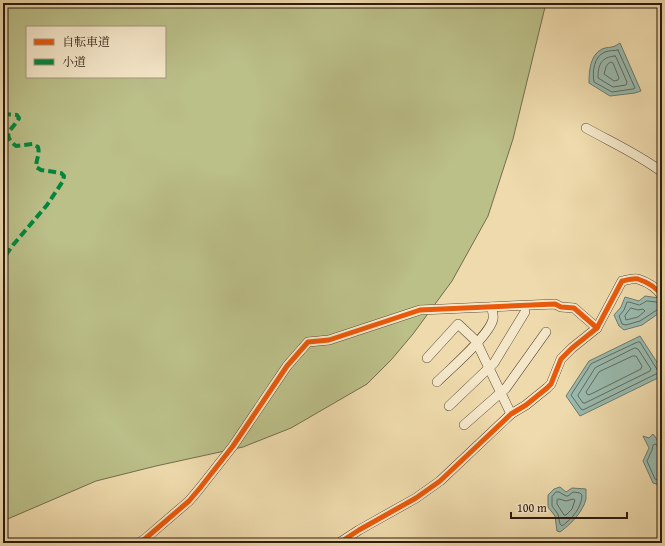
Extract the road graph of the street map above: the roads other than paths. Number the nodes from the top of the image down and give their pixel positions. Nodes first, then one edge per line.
1 (586, 128) dead end
2 (662, 172) edge
3 (662, 296) edge
4 (492, 307) junction
5 (525, 312) dead end
6 (597, 328) junction
7 (546, 332) dead end
8 (477, 343) junction
9 (427, 358) dead end
10 (489, 368) junction
11 (437, 382) dead end
12 (501, 392) junction
13 (449, 406) dead end
14 (511, 414) junction
15 (464, 425) dead end
16 (139, 543) edge
17 (339, 543) edge

1 - 2 street
3 - 6 street
4 - 6 street
4 - 8 street
4 - 16 street
5 - 10 street
6 - 14 street
7 - 12 street
8 - 9 street
8 - 10 street
8 - 11 street
10 - 12 street
10 - 13 street
12 - 14 street
12 - 15 street
14 - 17 street

